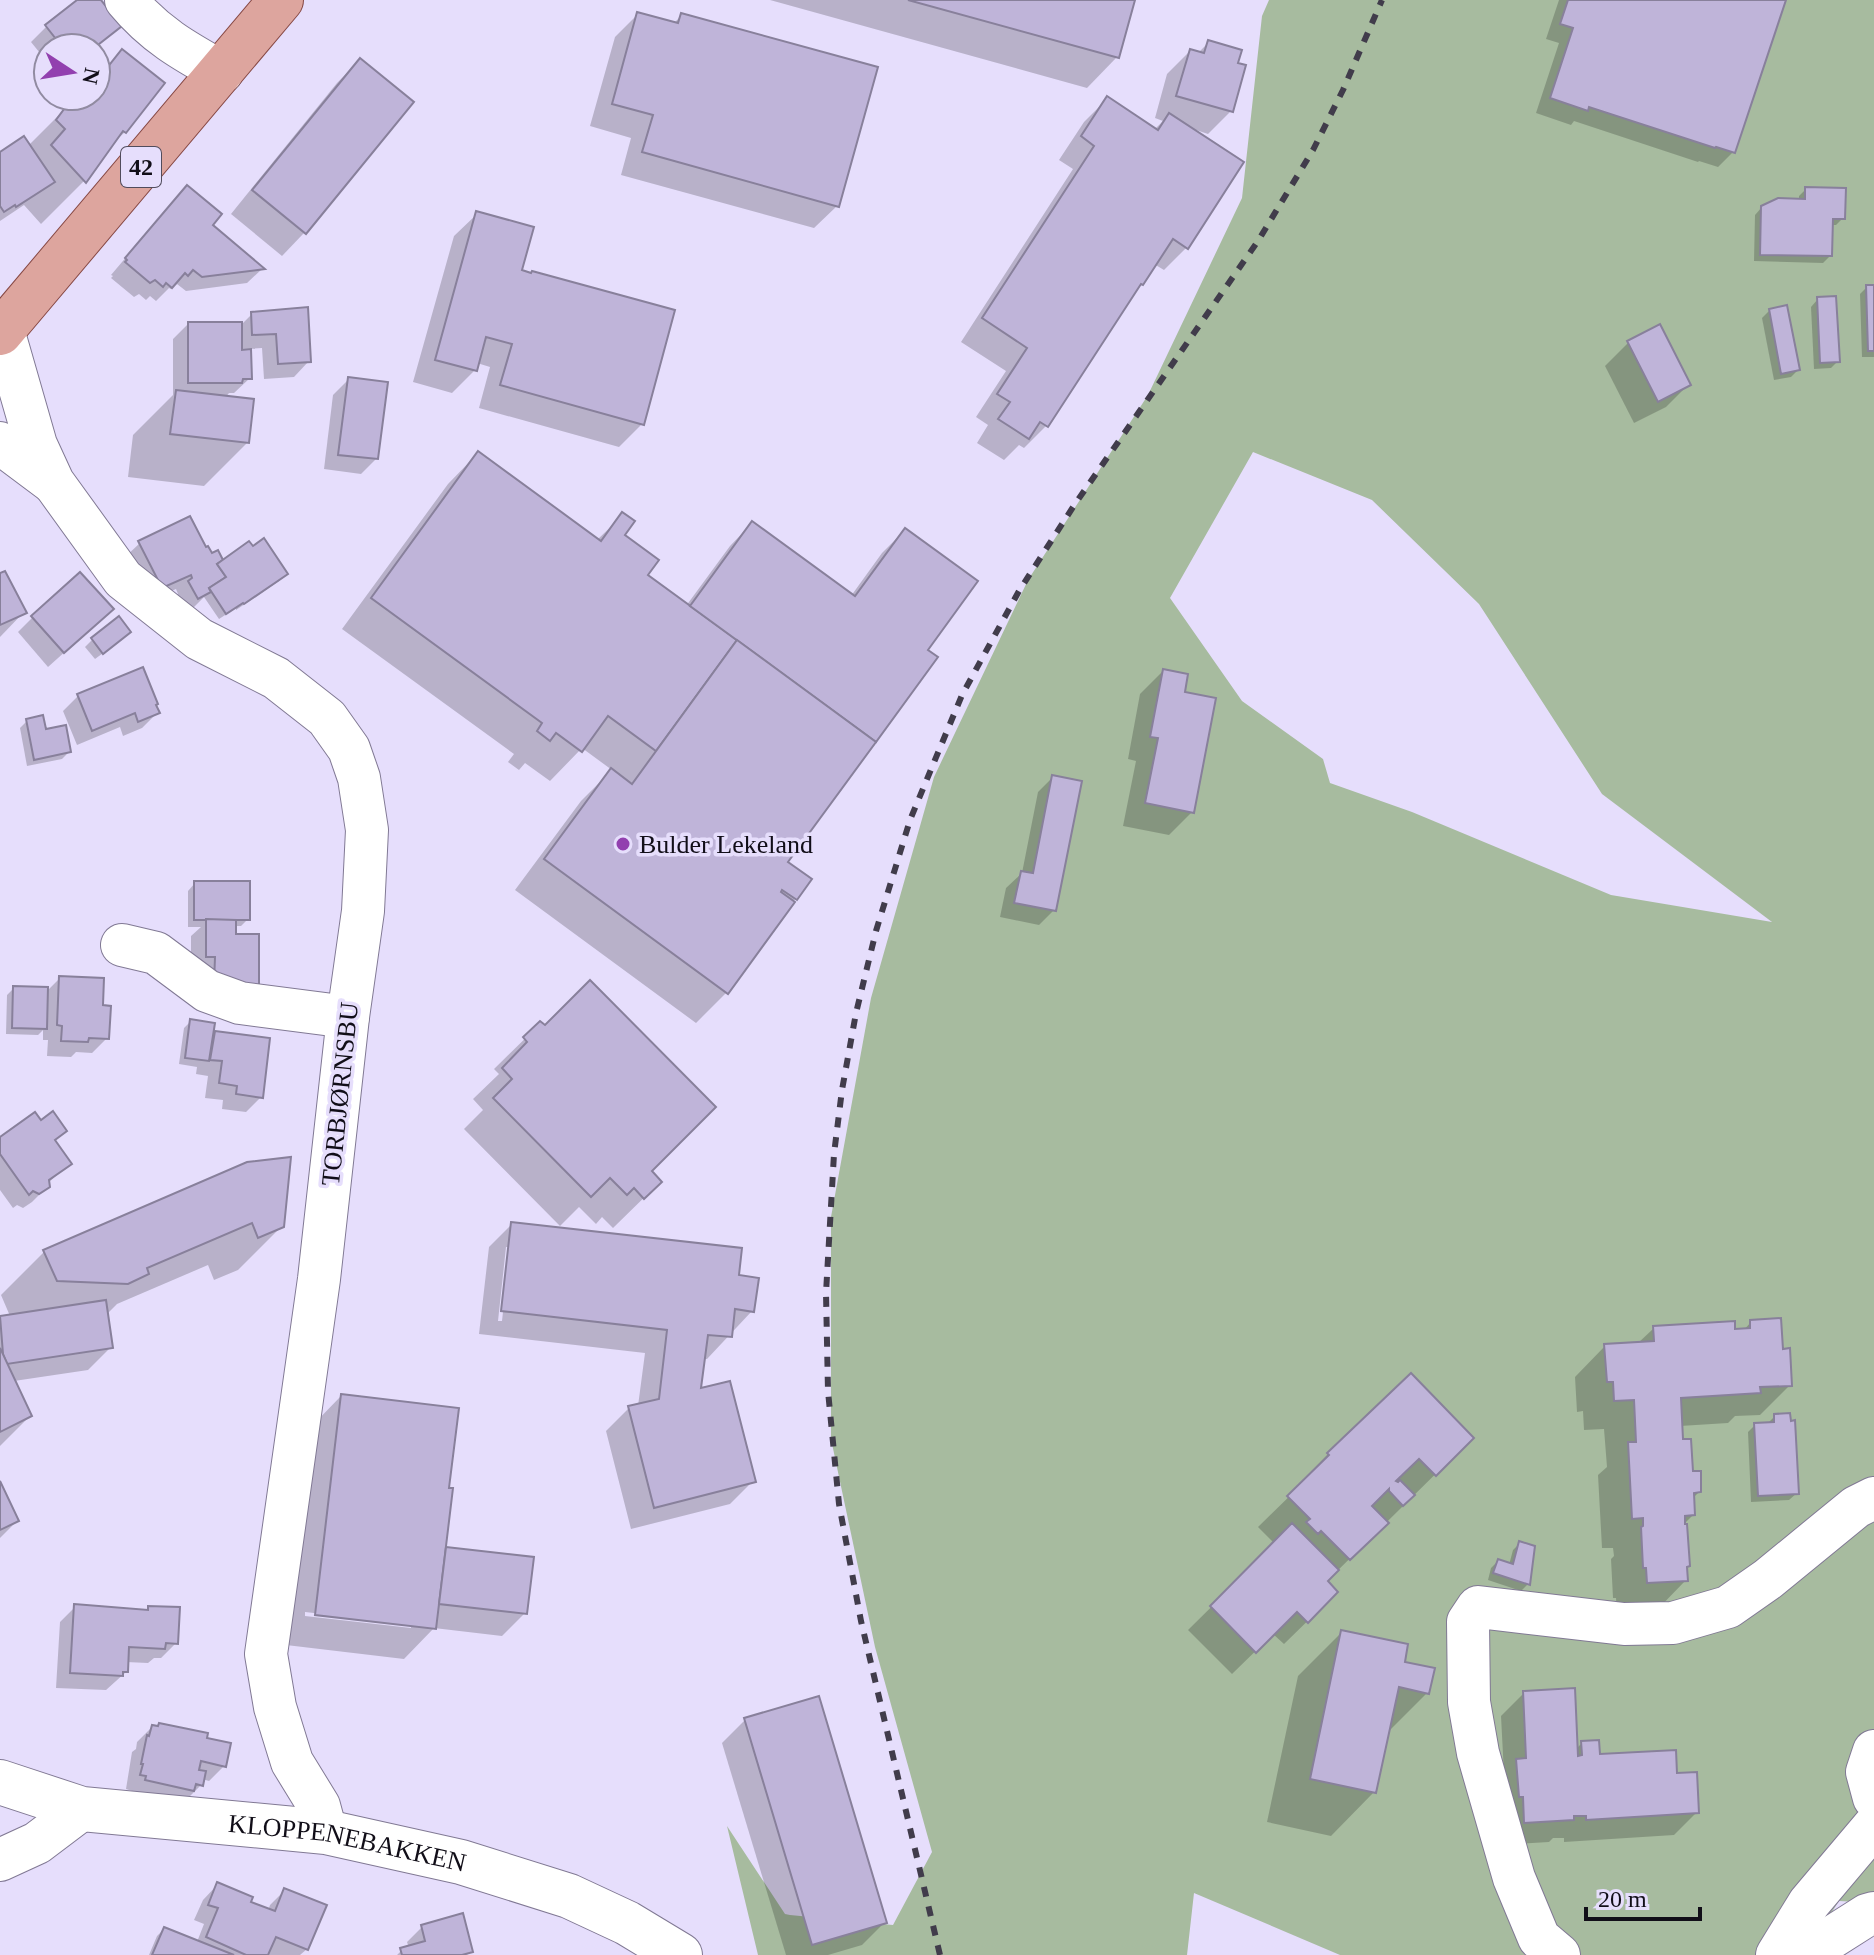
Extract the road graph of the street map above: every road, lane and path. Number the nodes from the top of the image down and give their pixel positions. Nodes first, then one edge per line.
1 (126, 0) edge
2 (281, 0) edge
3 (222, 72) junction
4 (1, 332) edge
5 (0, 443) edge
6 (53, 482) junction
7 (122, 945) dead end
8 (348, 1017) junction
9 (1874, 1498) edge
10 (1874, 1751) edge
11 (0, 1782) edge
12 (1874, 1798) edge
13 (82, 1809) junction
14 (1874, 1826) edge
15 (326, 1832) junction
16 (0, 1860) edge
17 (1874, 1913) edge
18 (680, 1955) edge
19 (1559, 1955) edge
20 (1777, 1955) edge
21 (1804, 1955) edge

1 - 3 street
2 - 3 main road, 42
3 - 4 main road, 42
4 - 6 street, TORBJØRNSBU
5 - 6 street, TORBJØRNSBU
6 - 8 street, TORBJØRNSBU
7 - 8 street
8 - 15 street, TORBJØRNSBU
9 - 19 street
10 - 12 street
11 - 13 main road, KLOPPENEBAKKEN
13 - 15 main road, KLOPPENEBAKKEN
13 - 16 street
14 - 20 street
15 - 18 main road, KLOPPENEBAKKEN
17 - 21 street

